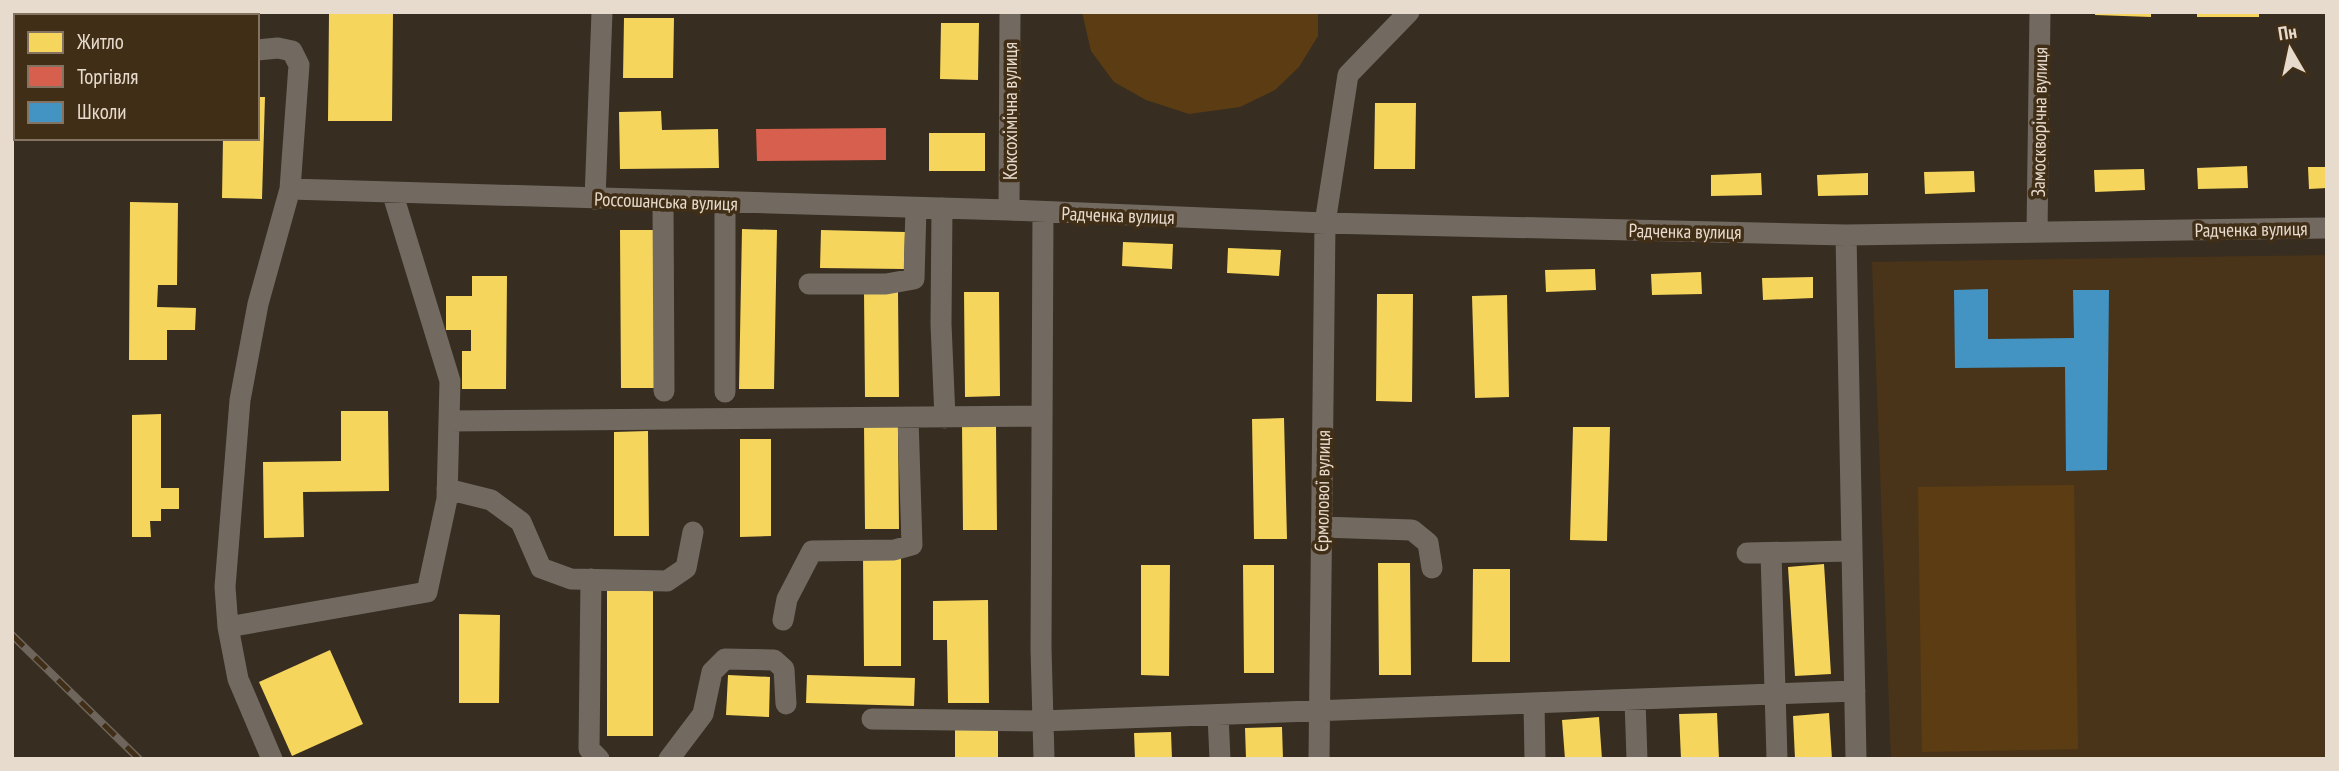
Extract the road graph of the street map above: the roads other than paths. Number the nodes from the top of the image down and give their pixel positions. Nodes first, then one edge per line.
1 (602, 12) edge
2 (1010, 12) edge
3 (1409, 12) edge
4 (2040, 12) edge
5 (259, 50) edge
6 (290, 189) junction
7 (393, 195) junction
8 (595, 199) junction
9 (663, 201) junction
10 (725, 202) junction
11 (916, 208) junction
12 (942, 208) junction
13 (1009, 210) junction
14 (1042, 212) junction
15 (1325, 223) junction
16 (2327, 228) edge
17 (2037, 232) junction
18 (1846, 235) junction
19 (808, 284) dead end
20 (664, 391) dead end
21 (724, 392) dead end
22 (1042, 416) junction
23 (908, 418) junction
24 (945, 418) junction
25 (449, 421) junction
26 (447, 489) junction
27 (1321, 527) junction
28 (693, 532) dead end
29 (1852, 551) junction
30 (1746, 553) dead end
31 (1771, 553) junction
32 (1432, 568) dead end
33 (592, 579) junction
34 (783, 620) dead end
35 (228, 627) junction
36 (1855, 691) junction
37 (1775, 694) junction
38 (1635, 700) junction
39 (1534, 704) junction
40 (786, 705) dead end
41 (1320, 711) junction
42 (1218, 715) junction
43 (872, 719) dead end
44 (1042, 721) junction
45 (272, 759) edge
46 (599, 759) edge
47 (669, 759) edge
48 (1044, 759) edge
49 (1220, 759) edge
50 (1319, 759) edge
51 (1535, 759) edge
52 (1637, 759) edge
53 (1777, 759) edge
54 (1856, 759) edge

1 - 8 street
2 - 13 street, Коксохімічна вулиця
3 - 15 street, Єрмолової вулиця
4 - 17 street, Замоскворічна вулиця
5 - 6 street
6 - 7 street, Россошанська вулиця
6 - 35 street
7 - 8 street, Россошанська вулиця
7 - 25 street
8 - 9 street, Россошанська вулиця
9 - 10 street, Россошанська вулиця
9 - 20 street
10 - 11 street, Россошанська вулиця
10 - 21 street
11 - 12 street, Россошанська вулиця
11 - 19 street
12 - 13 street, Россошанська вулиця
12 - 24 street
13 - 14 street, Россошанська вулиця
14 - 15 street, Радченка вулиця
14 - 22 street
15 - 18 street, Радченка вулиця
15 - 27 street, Єрмолової вулиця
16 - 17 street, Радченка вулиця
17 - 18 street, Радченка вулиця
18 - 29 street
22 - 24 street
22 - 44 street
23 - 24 street
23 - 25 street
23 - 34 street
25 - 26 street
26 - 33 street
26 - 35 street
27 - 32 street
27 - 41 street, Єрмолової вулиця
28 - 33 street
29 - 31 street
29 - 36 street
30 - 31 street
31 - 37 street
33 - 46 street
35 - 45 street
36 - 37 street
36 - 54 street
37 - 38 street
37 - 53 street
38 - 39 street
38 - 52 street
39 - 41 street
39 - 51 street
40 - 47 street
41 - 42 street
41 - 50 street, Єрмолової вулиця
42 - 44 street
42 - 49 street
43 - 44 street
44 - 48 street

